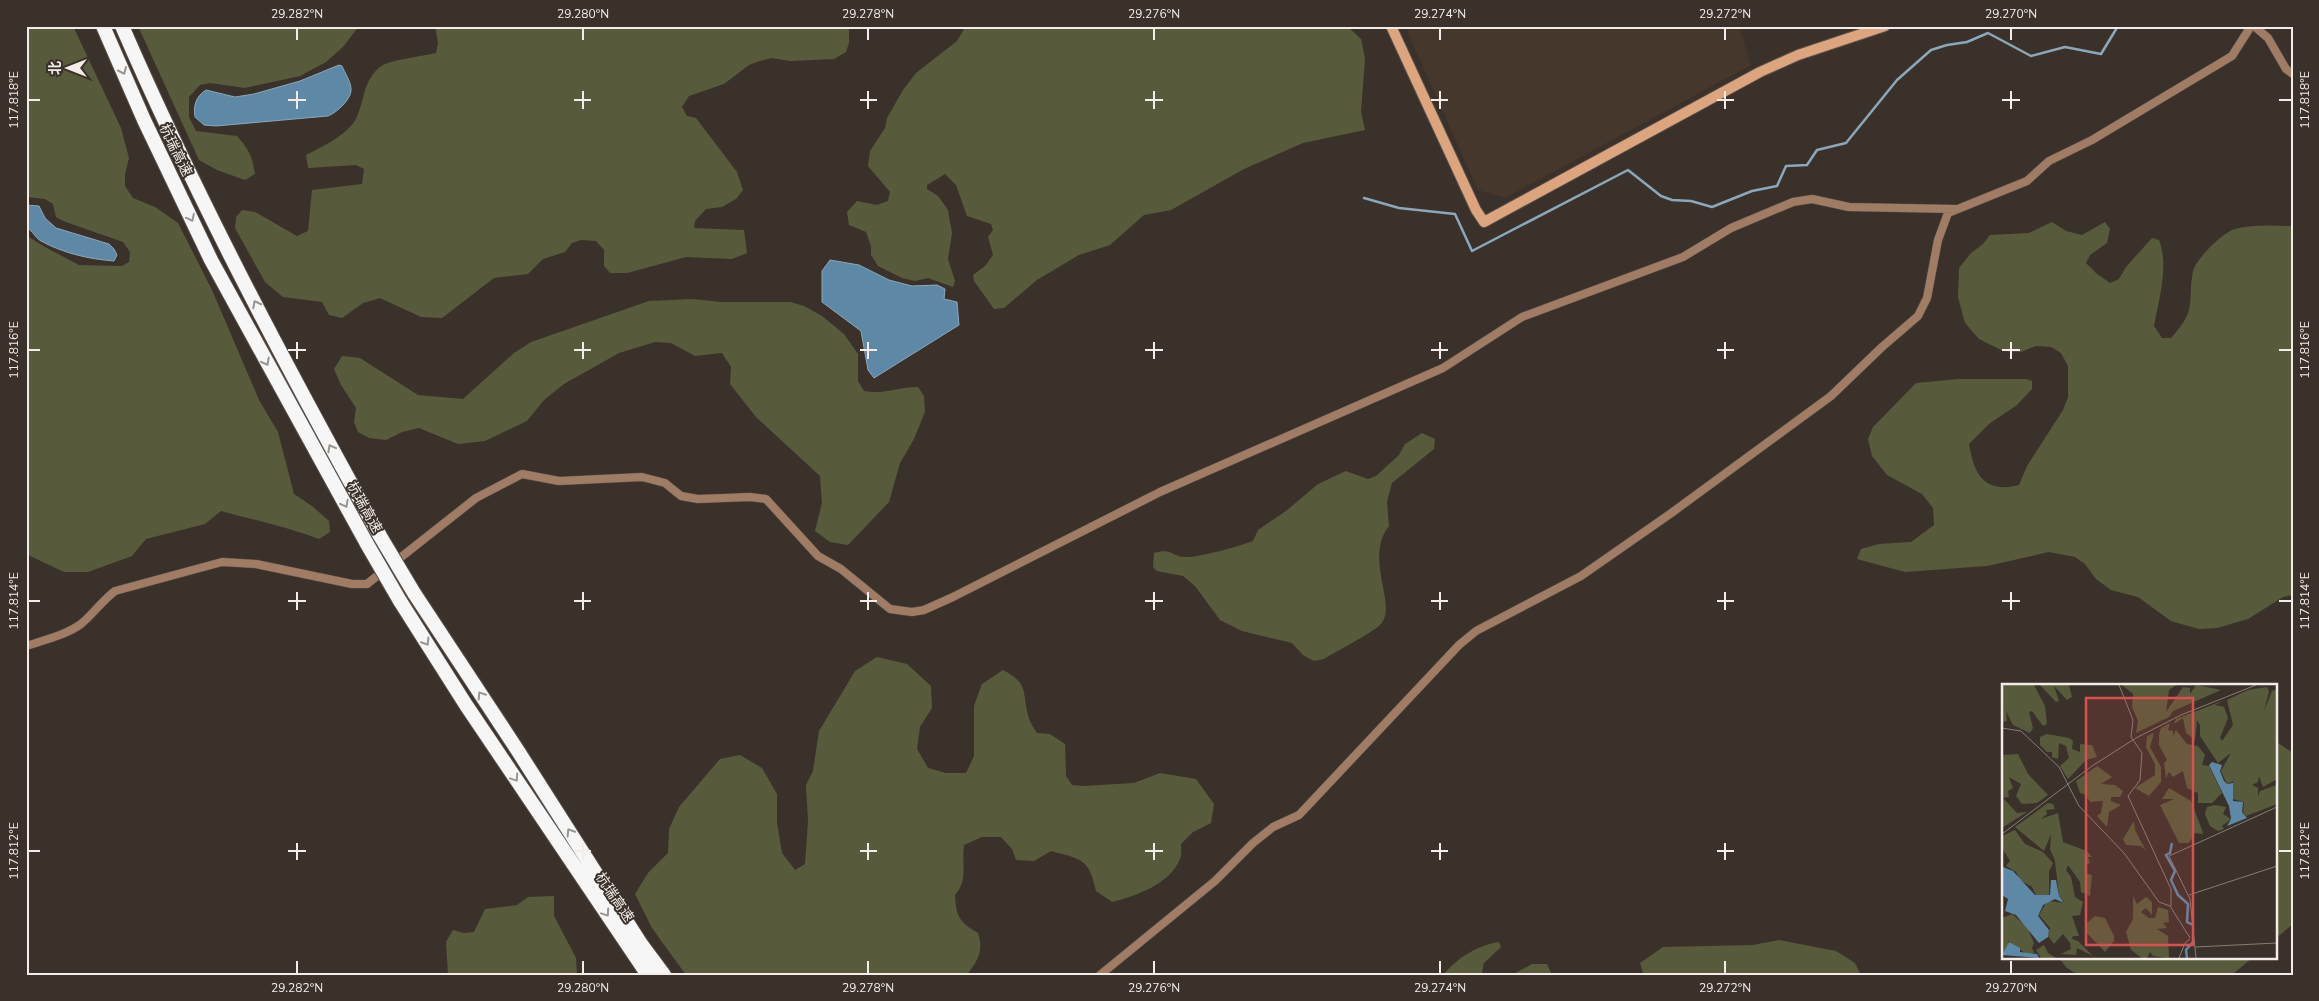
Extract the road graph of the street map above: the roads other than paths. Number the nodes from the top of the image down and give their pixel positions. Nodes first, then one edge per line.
1 (103, 26) edge
2 (122, 26) edge
3 (1391, 26) edge
4 (1885, 26) edge
5 (2253, 26) edge
6 (1851, 31) edge
7 (2293, 74) edge
8 (1955, 209) junction
9 (26, 646) edge
10 (648, 975) edge
11 (664, 975) edge
12 (1100, 975) edge

1 -> 10 highway, 杭瑞高速, bridge
11 -> 2 highway, 杭瑞高速, bridge
3 - 6 street
4 - 6 street
5 - 7 street
5 - 8 street
8 - 9 street
8 - 12 street

